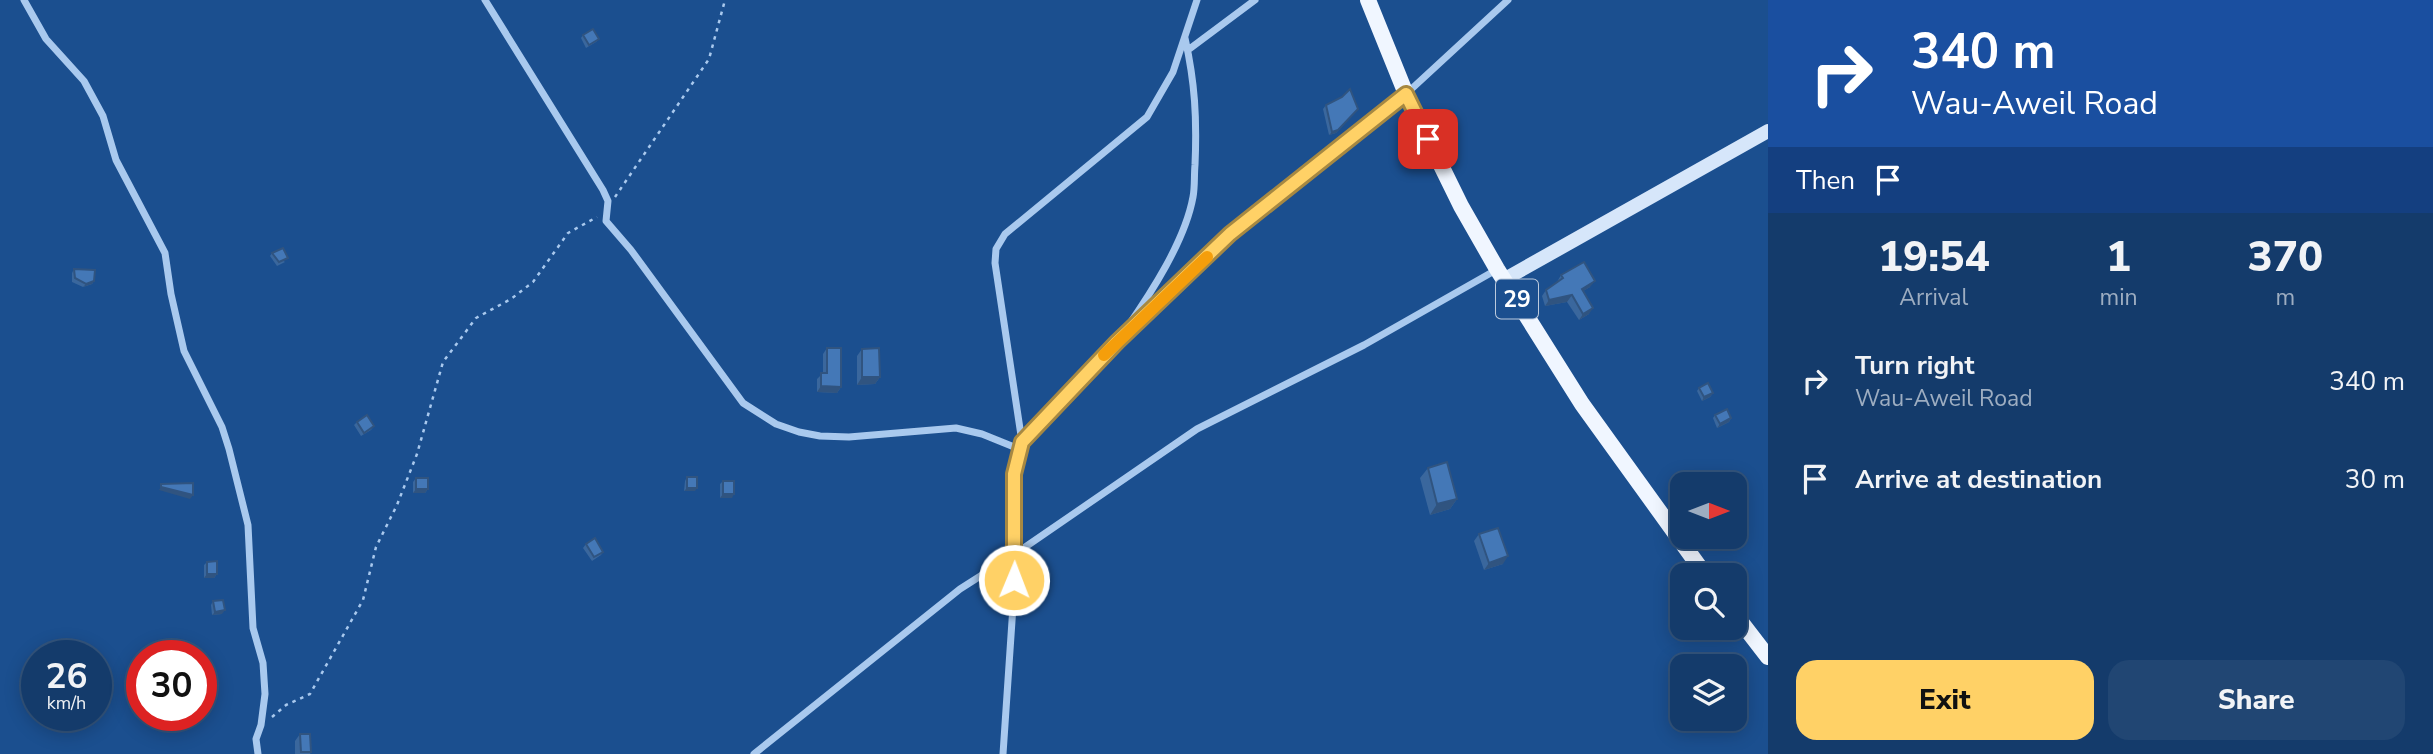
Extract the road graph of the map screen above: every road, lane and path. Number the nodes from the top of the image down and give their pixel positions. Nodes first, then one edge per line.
1 (24, 0) edge
2 (485, 0) edge
3 (724, 0) edge
4 (1197, 0) edge
5 (1255, 0) edge
6 (1368, 0) edge
7 (1508, 0) edge
8 (1185, 37) junction
9 (1188, 50) junction
10 (1406, 94) junction
11 (1768, 131) edge
12 (605, 212) junction
13 (1501, 274) junction
14 (1117, 342) junction
15 (1021, 445) junction
16 (1015, 554) junction
17 (1697, 563) edge
18 (1747, 630) edge
19 (1768, 657) edge
20 (261, 725) junction
21 (258, 754) edge
22 (754, 754) edge
23 (1003, 754) edge

1 - 20 street
2 - 12 street
3 - 12 path
4 - 8 street
5 - 9 street
6 - 10 main road, 29
7 - 10 street
8 - 9 street
8 - 15 street
9 - 14 street
10 - 13 main road, 29
10 - 14 street
11 - 13 street
12 - 15 street
12 - 20 path
13 - 16 street
13 - 17 main road, 29
14 - 15 street
15 - 16 street
16 - 22 street
16 - 23 street
18 - 19 main road
20 - 21 street

